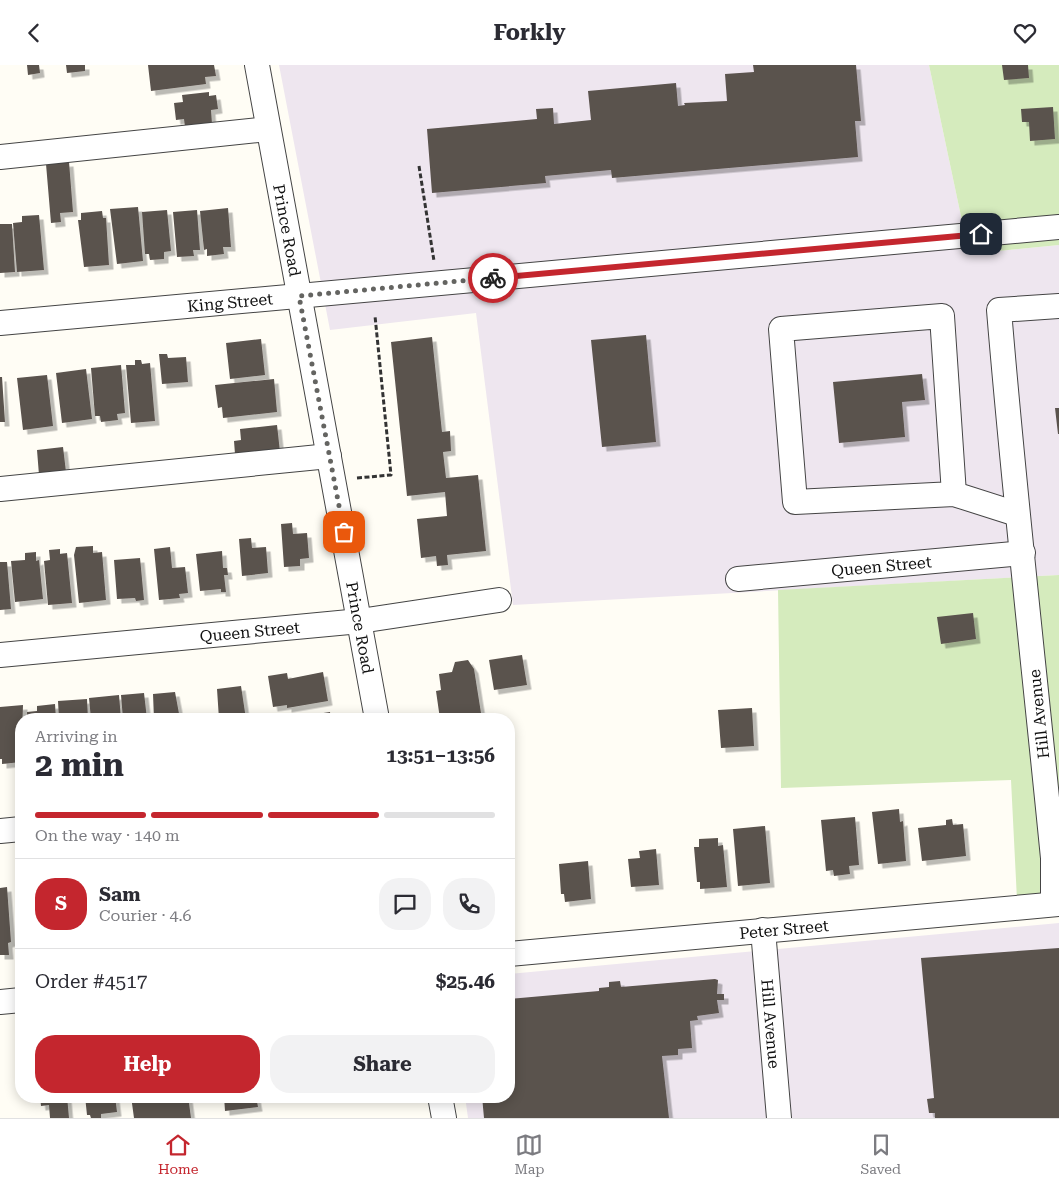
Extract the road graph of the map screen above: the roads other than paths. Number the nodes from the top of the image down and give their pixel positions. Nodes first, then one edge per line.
1 (256, 65) edge
2 (268, 129) junction
3 (0, 157) edge
4 (1059, 227) edge
5 (299, 296) junction
6 (1059, 306) edge
7 (0, 323) edge
8 (329, 456) junction
9 (0, 489) edge
10 (954, 494) junction
11 (1018, 514) junction
12 (1024, 553) junction
13 (738, 579) dead end
14 (499, 600) dead end
15 (360, 621) junction
16 (0, 655) edge
17 (376, 713) edge
18 (15, 830) edge
19 (0, 831) edge
20 (1056, 904) edge
21 (763, 930) junction
22 (515, 952) edge
23 (15, 1001) edge
24 (0, 1002) edge
25 (441, 1103) edge
26 (444, 1118) edge
27 (779, 1118) edge

1 - 2 street, Prince Road
2 - 3 street
2 - 5 street, Prince Road
4 - 5 street, King Street
5 - 7 street, King Street
5 - 8 street, Prince Road
6 - 11 street, Hill Avenue
8 - 9 street
8 - 15 street, Prince Road
10 - 10 street
10 - 11 street
11 - 12 street, Hill Avenue
12 - 13 street, Queen Street
12 - 20 street, Hill Avenue
14 - 15 street, Queen Street
15 - 16 street, Queen Street
15 - 17 street, Prince Road
18 - 19 street
20 - 21 street, Peter Street
21 - 22 street, Peter Street
21 - 27 street, Hill Avenue
23 - 24 street
25 - 26 street

